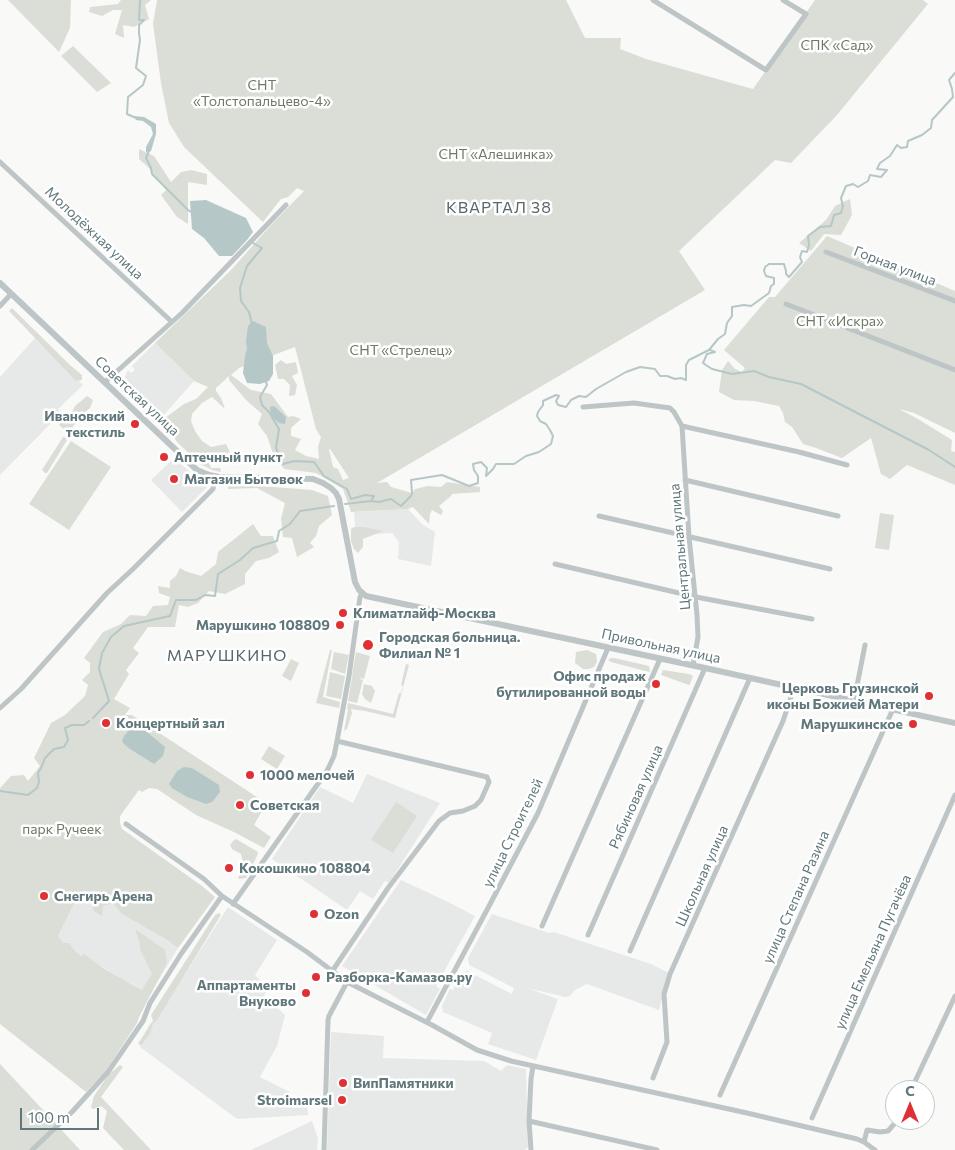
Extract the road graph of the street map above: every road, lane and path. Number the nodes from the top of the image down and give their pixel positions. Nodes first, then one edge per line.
1 (653, 0) edge
2 (783, 0) edge
3 (0, 162) edge
4 (286, 205) dead end
5 (826, 252) dead end
6 (0, 283) edge
7 (11, 294) junction
8 (955, 301) edge
9 (786, 304) dead end
10 (0, 306) edge
11 (172, 322) junction
12 (955, 370) edge
13 (105, 382) junction
14 (584, 407) dead end
15 (682, 426) junction
16 (847, 465) dead end
17 (215, 476) junction
18 (685, 480) junction
19 (598, 516) dead end
20 (838, 516) dead end
21 (689, 536) junction
22 (555, 564) dead end
23 (830, 569) dead end
24 (362, 593) junction
25 (696, 597) junction
26 (812, 619) dead end
27 (865, 645) dead end
28 (608, 648) junction
29 (660, 659) junction
30 (693, 666) junction
31 (705, 668) junction
32 (750, 678) junction
33 (794, 688) junction
34 (854, 701) junction
35 (0, 708) edge
36 (893, 709) junction
37 (955, 723) edge
38 (337, 741) junction
39 (955, 795) edge
40 (126, 824) dead end
41 (222, 896) junction
42 (233, 904) junction
43 (542, 926) dead end
44 (588, 935) dead end
45 (630, 951) dead end
46 (333, 970) junction
47 (347, 982) junction
48 (955, 996) edge
49 (427, 1022) junction
50 (533, 1066) junction
51 (653, 1078) dead end
52 (916, 1080) edge
53 (720, 1095) dead end
54 (812, 1118) dead end
55 (529, 1121) junction
56 (889, 1130) edge
57 (864, 1142) junction
58 (32, 1150) edge
59 (324, 1150) edge
60 (531, 1150) edge
61 (658, 1150) edge
62 (875, 1150) edge

1 - 2 street
3 - 11 street, Молодёжная улица
4 - 11 street
5 - 8 street, Горная улица
6 - 7 street, Советская улица
7 - 10 street
7 - 13 street, Советская улица
9 - 12 street
11 - 13 street
13 - 17 street, Советская улица
14 - 15 street
15 - 16 street
15 - 18 street, Центральная улица
17 - 24 street, Советская улица
17 - 35 street
18 - 20 street
18 - 21 street, Центральная улица
19 - 21 street
21 - 23 street
21 - 25 street, Центральная улица
22 - 25 street
24 - 28 street, Привольная улица
24 - 38 street
25 - 26 street
25 - 30 street, Центральная улица
27 - 34 street
28 - 29 street, Привольная улица
28 - 49 street, улица Строителей
29 - 30 street, Привольная улица
29 - 43 street
30 - 31 street, Привольная улица
31 - 32 street, Привольная улица
31 - 44 street, Рябиновая улица
32 - 33 street, Привольная улица
32 - 45 street
33 - 34 street, Привольная улица
33 - 51 street, Школьная улица
34 - 36 street, Привольная улица
36 - 37 street, Привольная улица
36 - 53 street, улица Степана Разина
38 - 42 street
38 - 46 street
39 - 54 street, улица Емельяна Пугачёва
40 - 41 street
41 - 42 street
41 - 58 street
42 - 46 street
46 - 47 street
47 - 49 street
47 - 59 street
48 - 52 street
49 - 50 street
50 - 55 street
50 - 57 street
55 - 60 street
55 - 61 street
56 - 57 street
57 - 62 street

